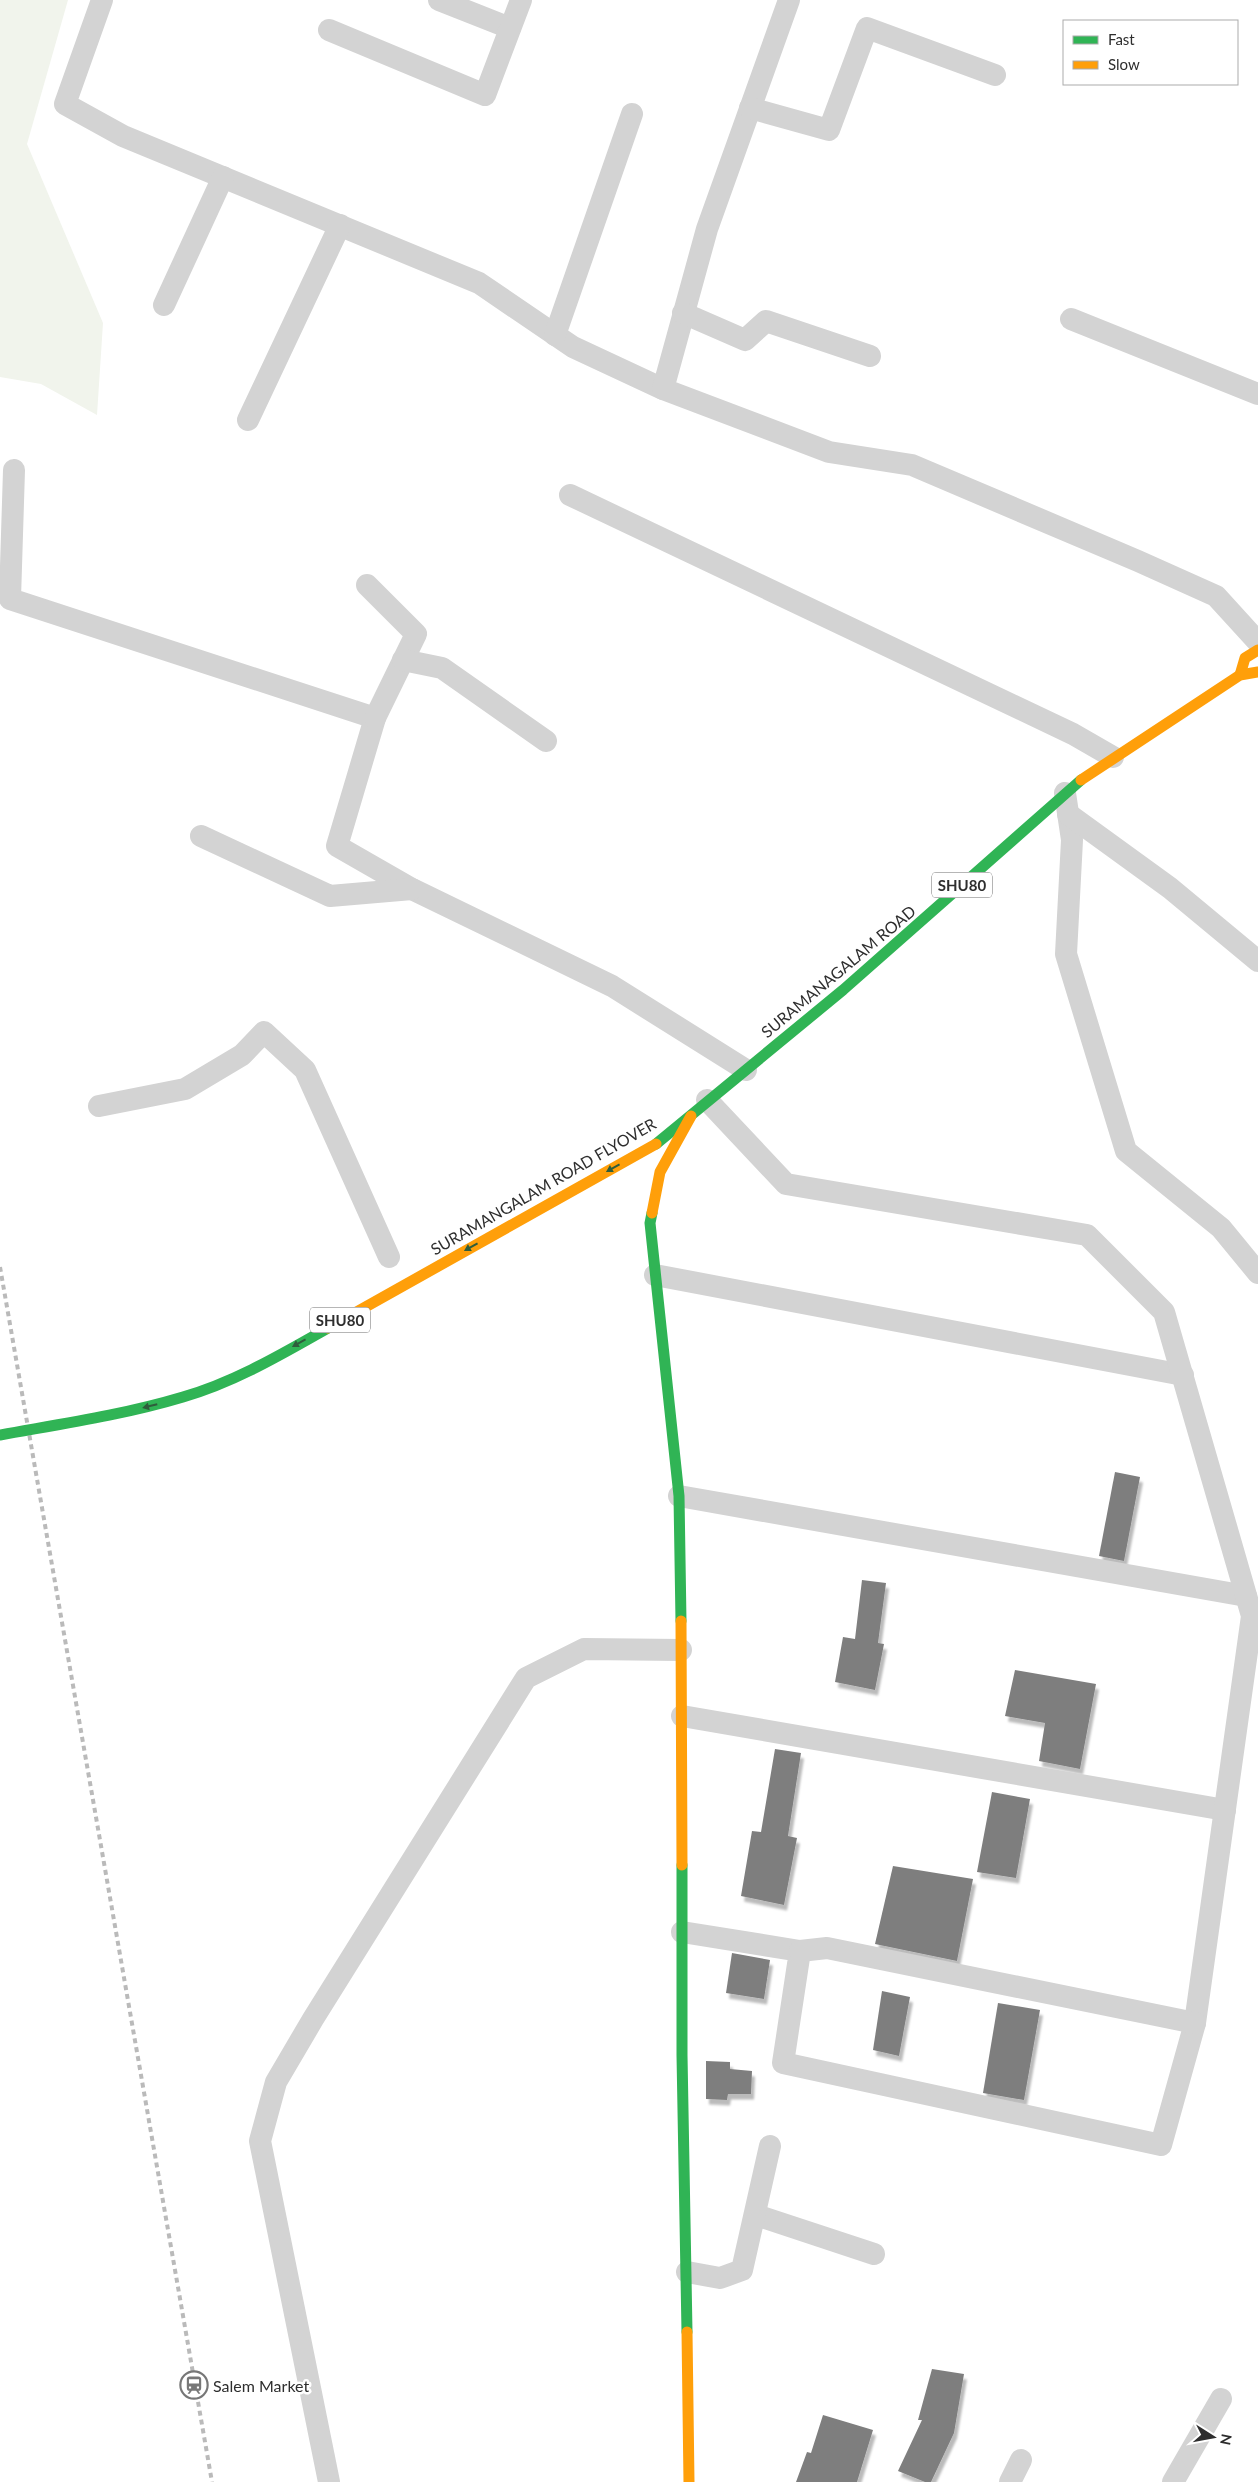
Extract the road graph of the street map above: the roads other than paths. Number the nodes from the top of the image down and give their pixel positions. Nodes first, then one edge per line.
1 (102, 0) edge
2 (439, 0) edge
3 (521, 0) edge
4 (789, 0) edge
5 (510, 28) junction
6 (329, 30) dead end
7 (995, 75) dead end
8 (750, 108) junction
9 (632, 114) dead end
10 (223, 177) junction
11 (340, 225) junction
12 (164, 304) dead end
13 (683, 313) junction
14 (1070, 319) dead end
15 (555, 335) junction
16 (870, 356) dead end
17 (663, 389) junction
18 (1258, 394) edge
19 (248, 420) dead end
20 (14, 470) dead end
21 (570, 495) dead end
22 (367, 585) dead end
23 (1258, 642) edge
24 (1258, 650) edge
25 (403, 660) junction
26 (1258, 672) edge
27 (1240, 675) junction
28 (375, 718) junction
29 (546, 742) dead end
30 (1113, 757) junction
31 (1067, 804) junction
32 (201, 836) dead end
33 (412, 889) junction
34 (1258, 960) edge
35 (746, 1070) junction
36 (701, 1105) junction
37 (99, 1106) dead end
38 (667, 1120) dead end
39 (390, 1257) dead end
40 (1258, 1273) edge
41 (655, 1275) junction
42 (1183, 1375) junction
43 (0, 1435) edge
44 (679, 1496) junction
45 (1246, 1596) junction
46 (680, 1650) junction
47 (682, 1716) junction
48 (1225, 1810) junction
49 (682, 1932) junction
50 (800, 1951) junction
51 (1196, 2023) junction
52 (770, 2146) dead end
53 (756, 2215) junction
54 (874, 2254) dead end
55 (687, 2272) junction
56 (1221, 2399) dead end
57 (1021, 2460) dead end
58 (329, 2482) edge
59 (689, 2482) edge
60 (1010, 2482) edge
61 (1173, 2482) edge

1 - 10 street
2 - 5 street
3 - 5 street
4 - 8 street
5 - 6 street
7 - 8 street
8 - 13 street
9 - 15 street
10 - 11 street
10 - 12 street
11 - 15 street
11 - 19 street
13 - 16 street
13 - 17 street
14 - 18 street
15 - 17 street
17 - 23 street
20 - 28 street
21 - 30 street
22 - 25 street
24 - 27 main road, SURAMANAGALAM ROAD / SHU80
25 - 28 street
25 - 29 street
26 - 27 main road, SURAMANAGALAM ROAD / SHU80
27 - 30 main road, SURAMANAGALAM ROAD / SHU80
28 - 33 street
30 - 31 main road, SURAMANAGALAM ROAD / SHU80
31 - 34 street
31 - 35 main road, SURAMANAGALAM ROAD / SHU80
31 - 40 street
32 - 33 street
33 - 35 street
35 - 36 main road, SURAMANAGALAM ROAD / SHU80
36 - 38 main road, SURAMANGALAM ROAD FLYOVER / SHU80
36 - 41 main road
36 - 42 street
36 -> 43 main road, SURAMANGALAM ROAD FLYOVER / SHU80, bridge
37 - 39 street
41 - 42 street
41 - 44 main road
42 - 45 street
44 - 45 street
44 - 46 main road
45 - 48 street
46 - 47 main road
46 - 58 street
47 - 48 street
47 - 49 main road
48 - 51 street
49 - 50 street
49 - 55 main road
50 - 51 street
50 - 51 street
52 - 53 street
53 - 54 street
53 - 55 street
55 - 59 main road
56 - 61 street
57 - 60 street

